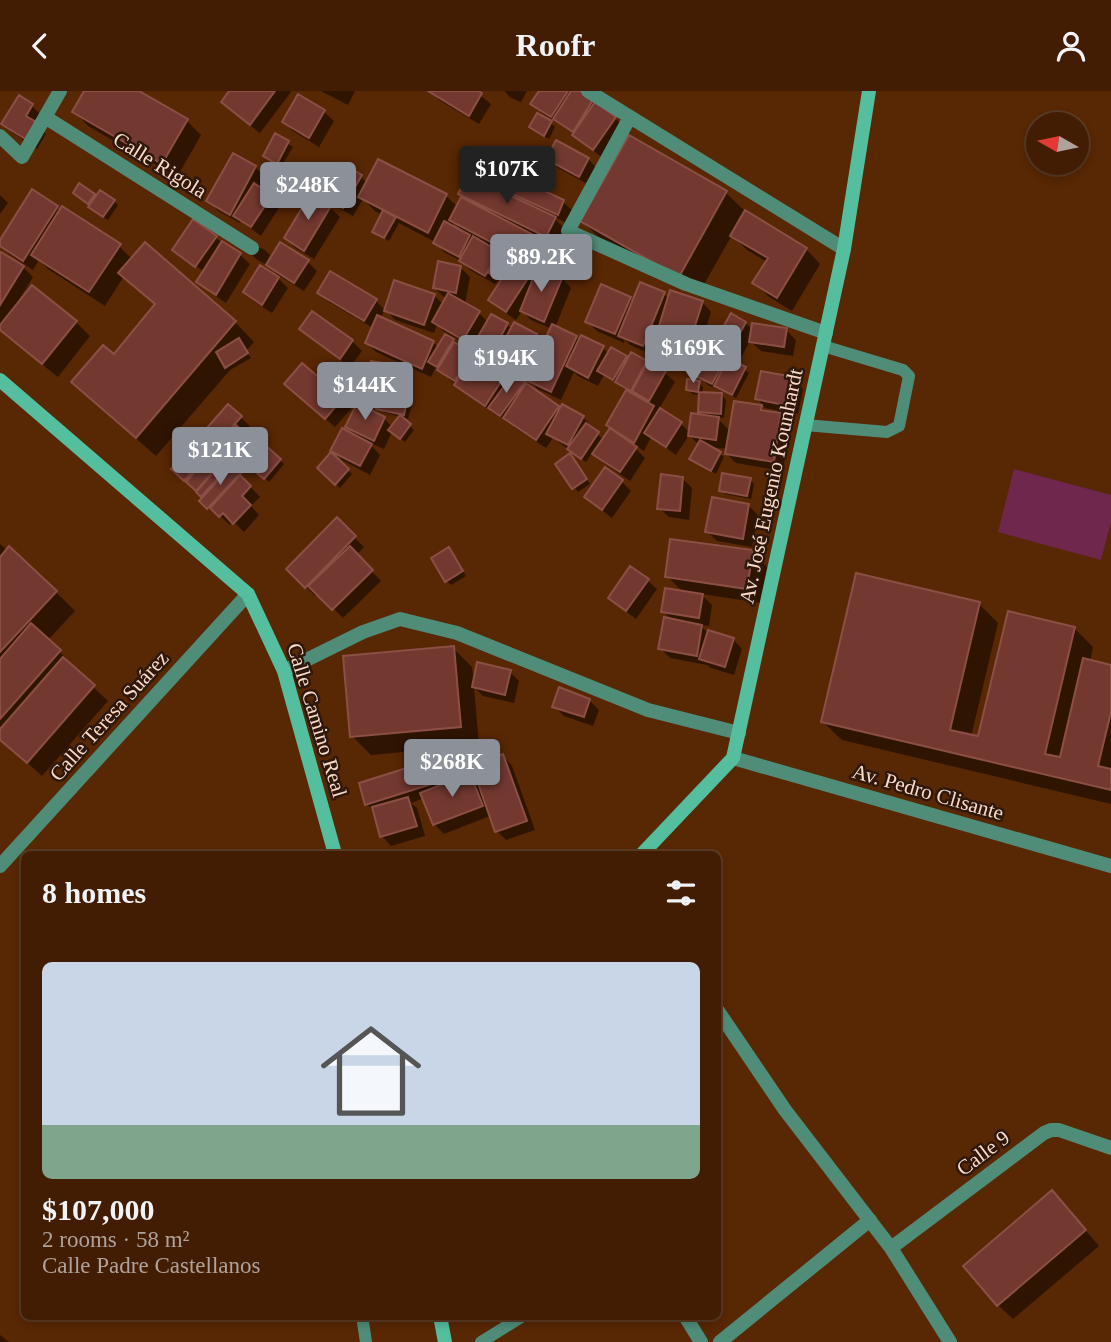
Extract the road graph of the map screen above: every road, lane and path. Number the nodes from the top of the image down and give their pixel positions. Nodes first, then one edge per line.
1 (60, 91) edge
2 (588, 91) edge
3 (869, 91) edge
4 (45, 117) junction
5 (630, 117) junction
6 (0, 137) edge
7 (252, 248) dead end
8 (844, 249) junction
9 (824, 340) junction
10 (0, 380) edge
11 (805, 425) junction
12 (248, 594) junction
13 (284, 671) junction
14 (739, 733) junction
15 (733, 758) junction
16 (334, 851) edge
17 (645, 851) edge
18 (0, 866) edge
19 (1111, 866) edge
20 (721, 1015) edge
21 (1111, 1148) edge
22 (870, 1220) junction
23 (891, 1248) junction
24 (363, 1320) edge
25 (441, 1320) edge
26 (517, 1320) edge
27 (687, 1320) edge
28 (366, 1342) edge
29 (445, 1342) edge
30 (481, 1342) edge
31 (701, 1342) edge
32 (720, 1342) edge
33 (950, 1342) edge

1 - 4 street
2 - 5 street
3 - 8 street, Av. José Eugenio Kounhardt
4 - 6 street
4 - 7 street, Calle Rigola
5 - 8 street
5 - 9 street
8 - 9 street, Av. José Eugenio Kounhardt
9 - 11 street, Av. José Eugenio Kounhardt
9 - 11 lane
10 - 12 street, Calle Camino Real
11 - 14 street, Av. José Eugenio Kounhardt
12 - 13 street, Calle Camino Real
12 - 18 street, Calle Teresa Suárez
13 - 14 street
13 - 16 street, Calle Camino Real
14 - 15 street, Av. José Eugenio Kounhardt
15 - 17 street, Av. José Eugenio Kounhardt
15 - 19 street, Av. Pedro Clisante
20 - 22 street
21 - 23 street, Calle 9
22 - 23 street
22 - 32 street
23 - 33 street
24 - 28 lane
25 - 29 street
26 - 30 lane
27 - 31 street

